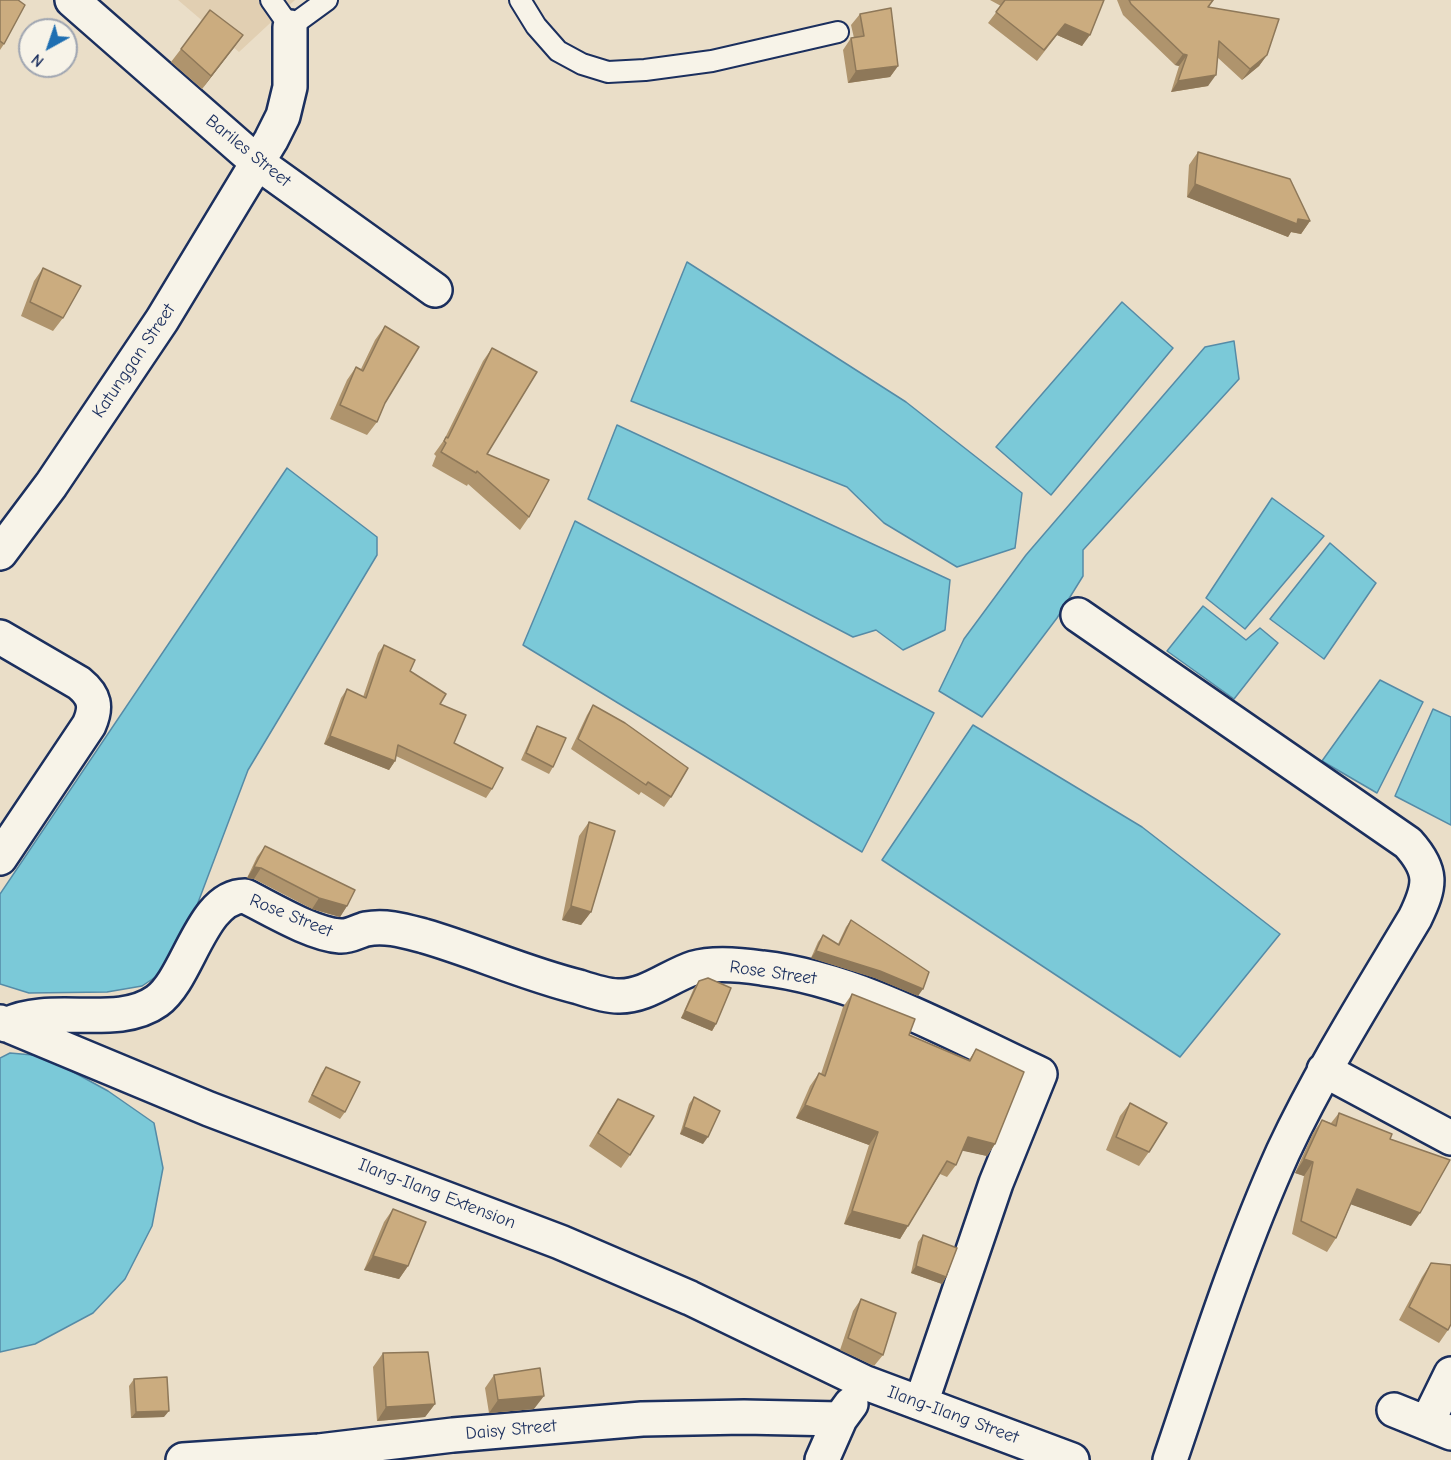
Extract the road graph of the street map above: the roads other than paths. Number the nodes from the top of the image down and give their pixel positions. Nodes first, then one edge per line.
1 (72, 0) edge
2 (271, 0) edge
3 (520, 0) edge
4 (320, 3) edge
5 (290, 27) junction
6 (838, 32) dead end
7 (258, 163) junction
8 (435, 290) dead end
9 (0, 553) edge
10 (1078, 615) dead end
11 (0, 638) edge
12 (0, 858) edge
13 (3, 1023) edge
14 (1324, 1070) junction
15 (1451, 1138) edge
16 (1451, 1374) edge
17 (866, 1383) junction
18 (921, 1403) junction
19 (1394, 1410) dead end
20 (840, 1419) junction
21 (1439, 1428) edge
22 (1023, 1451) edge
23 (183, 1460) edge
24 (822, 1460) edge
25 (1072, 1460) edge
26 (1170, 1460) edge

1 - 7 street, Bariles Street
2 - 5 lane
3 - 6 lane
4 - 5 lane
5 - 7 street, Katunggan Street
7 - 8 street, Bariles Street
7 - 9 street, Katunggan Street
10 - 14 street
11 - 12 street
13 - 17 street, Ilang-Ilang Extension
13 - 18 street, Rose Street
14 - 15 street
14 - 26 street
16 - 21 street
17 - 18 street, Ilang-Ilang Street
17 - 20 street
18 - 22 street, Ilang-Ilang Street
19 - 21 street
20 - 23 street, Daisy Street
20 - 24 street
22 - 25 street, Ilang-Ilang Street

